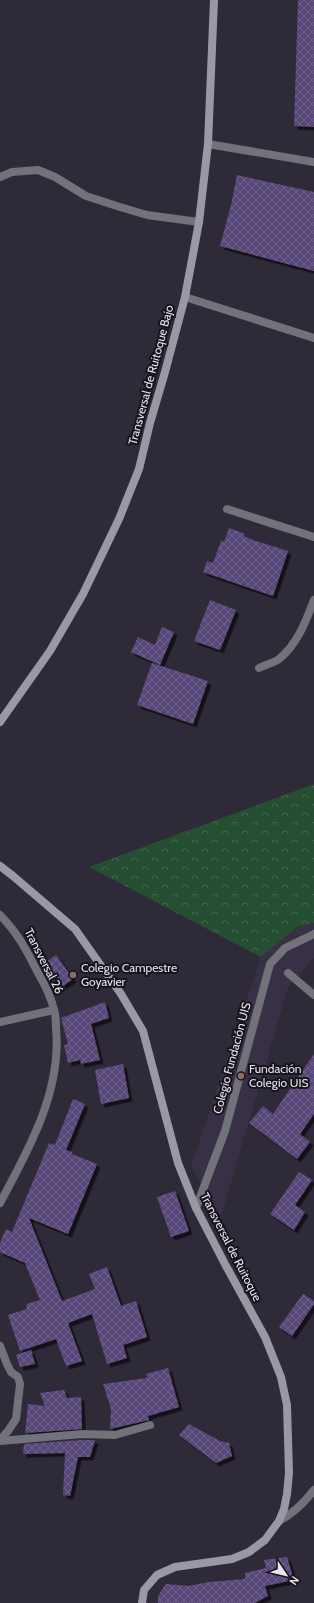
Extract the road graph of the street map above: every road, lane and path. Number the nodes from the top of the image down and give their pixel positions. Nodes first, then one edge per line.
1 (214, 0) edge
2 (208, 144) junction
3 (314, 162) edge
4 (0, 177) edge
5 (199, 222) junction
6 (185, 297) junction
7 (314, 338) edge
8 (227, 509) dead end
9 (314, 537) edge
10 (314, 600) edge
11 (259, 668) dead end
12 (0, 722) edge
13 (0, 866) edge
14 (0, 915) edge
15 (313, 934) edge
16 (288, 973) dead end
17 (314, 995) edge
18 (54, 1010) junction
19 (0, 1022) edge
20 (0, 1203) edge
21 (196, 1208) junction
22 (0, 1346) edge
23 (150, 1425) dead end
24 (0, 1441) edge
25 (314, 1490) edge
26 (279, 1521) junction
27 (142, 1603) edge

1 - 2 street, Transversal de Ruitoque Bajo
2 - 3 street
2 - 5 street, Transversal de Ruitoque Bajo
4 - 5 street
5 - 6 street, Transversal de Ruitoque Bajo
6 - 7 street
6 - 12 street, Transversal de Ruitoque Bajo
8 - 9 street
10 - 11 street
13 - 21 street, Transversal de Ruitoque
14 - 18 street, Transversal 26
15 - 21 street, Colegio Fundación UIS
16 - 17 street
18 - 19 street
18 - 20 street, Transversal 26
21 - 26 street, Transversal de Ruitoque
22 - 24 street
23 - 24 street
25 - 26 street
26 - 27 street, Transversal de Ruitoque

